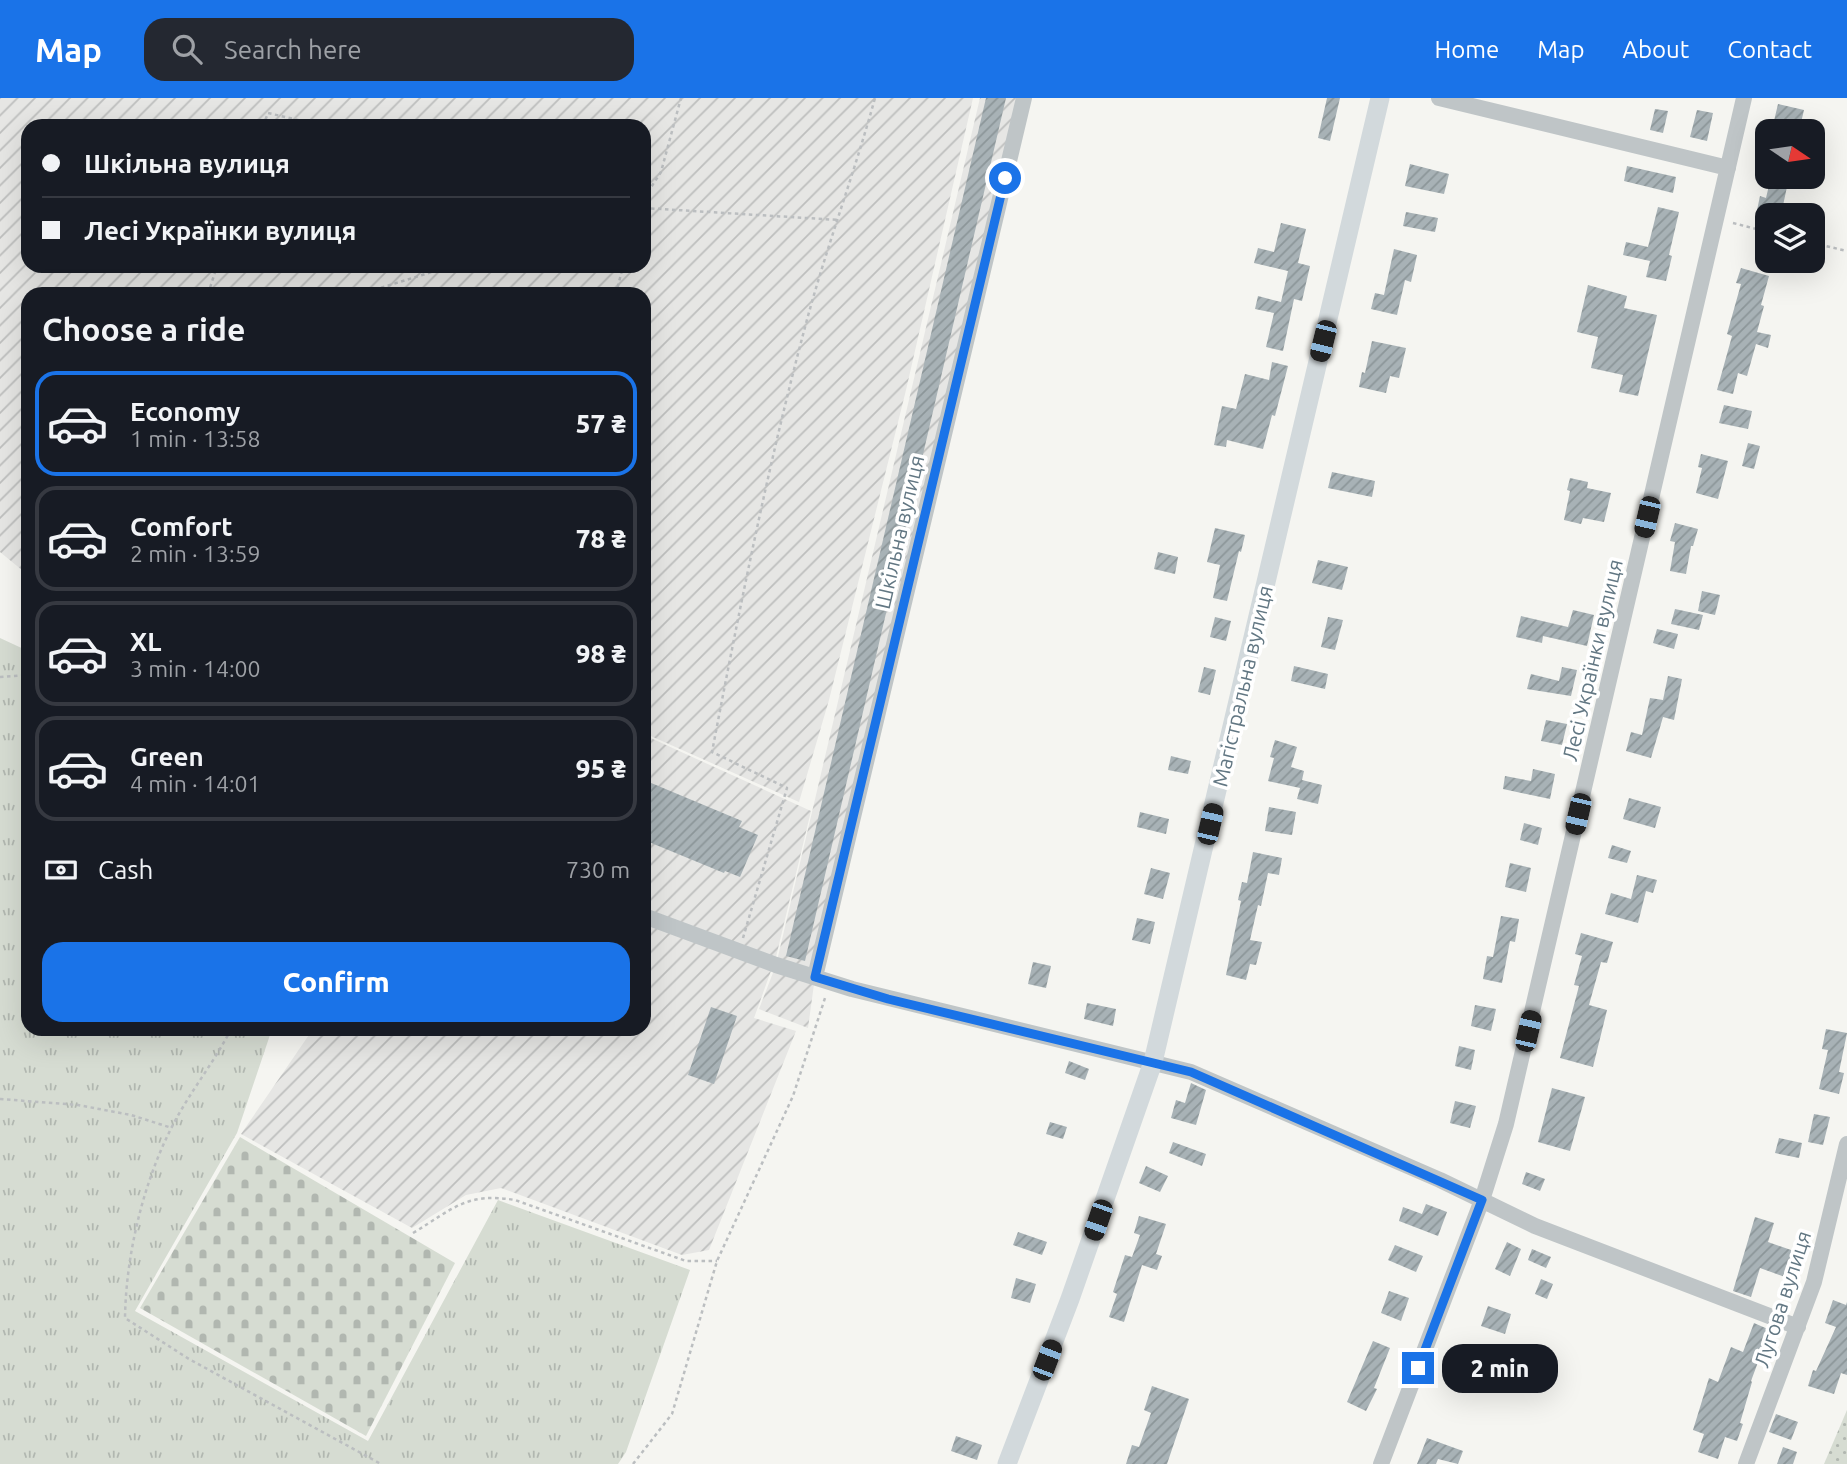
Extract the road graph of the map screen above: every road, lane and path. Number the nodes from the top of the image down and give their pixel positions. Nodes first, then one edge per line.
1 (681, 98) edge
2 (875, 98) edge
3 (1024, 98) edge
4 (1380, 98) edge
5 (1438, 98) edge
6 (1744, 98) edge
7 (266, 119) edge
8 (294, 119) edge
9 (1728, 168) junction
10 (651, 187) edge
11 (651, 208) edge
12 (1716, 219) junction
13 (839, 220) junction
14 (1755, 229) edge
15 (1825, 246) edge
16 (1847, 251) edge
17 (428, 273) edge
18 (384, 287) edge
19 (21, 676) edge
20 (0, 677) edge
21 (651, 919) edge
22 (739, 951) junction
23 (823, 979) junction
24 (227, 1036) edge
25 (1153, 1062) junction
26 (0, 1099) edge
27 (172, 1128) junction
28 (1847, 1144) edge
29 (1482, 1200) junction
30 (413, 1233) dead end
31 (717, 1261) junction
32 (1798, 1326) junction
33 (381, 1464) edge
34 (633, 1464) edge
35 (1007, 1464) edge
36 (1381, 1464) edge
37 (1746, 1464) edge

1 - 10 path
2 - 13 path
3 - 23 street, Шкільна вулиця
4 - 25 main road, Магістральна вулиця
5 - 9 street
6 - 9 street, Лесі Українки вулиця
7 - 8 path
9 - 12 street, Лесі Українки вулиця
11 - 13 path
12 - 14 path
12 - 29 street, Лесі Українки вулиця
13 - 22 path
15 - 16 path
17 - 18 path
19 - 20 path
21 - 22 street
22 - 23 street
23 - 25 street
23 - 31 path
24 - 27 path
25 - 29 street
25 - 35 main road, Магістральна вулиця
26 - 27 path
27 - 33 path
28 - 32 street, Лугова вулиця
29 - 32 street
29 - 36 street, Лесі Українки вулиця
30 - 31 path
31 - 34 path
32 - 37 street, Лугова вулиця

